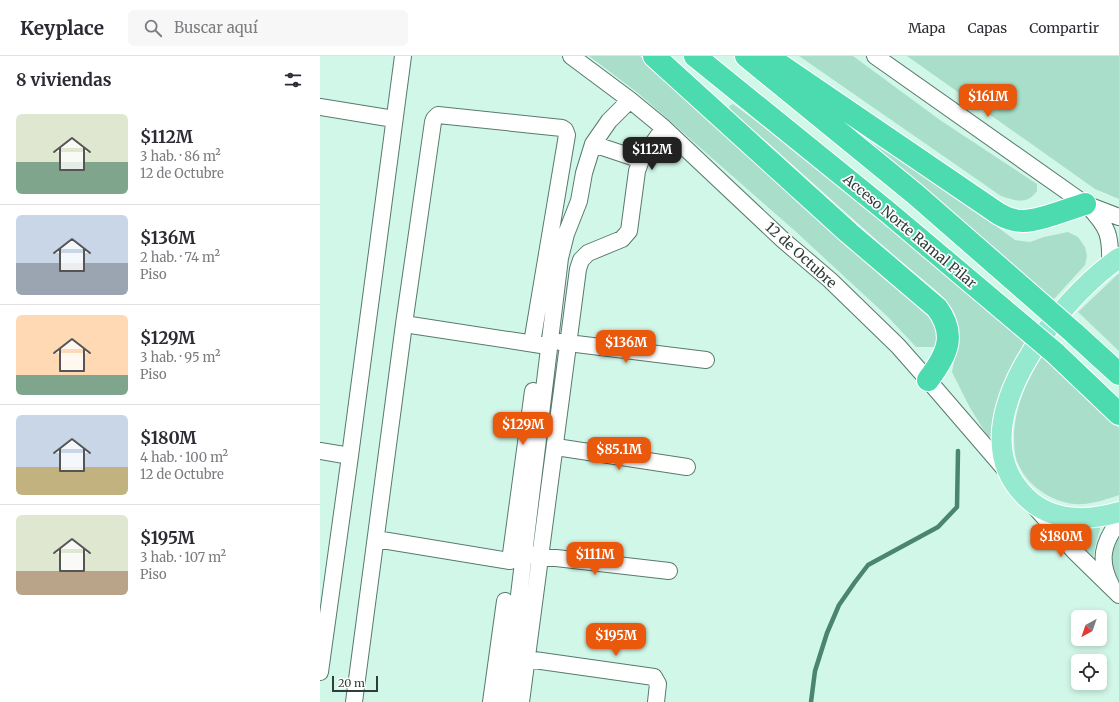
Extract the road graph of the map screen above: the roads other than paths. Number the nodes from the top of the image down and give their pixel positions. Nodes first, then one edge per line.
1 (403, 56) edge
2 (572, 56) edge
3 (654, 56) edge
4 (695, 56) edge
5 (746, 56) edge
6 (767, 56) edge
7 (875, 56) edge
8 (630, 100) junction
9 (320, 108) edge
10 (394, 119) junction
11 (664, 128) junction
12 (593, 144) junction
13 (641, 160) junction
14 (1085, 204) junction
15 (1119, 217) edge
16 (1115, 261) edge
17 (404, 324) junction
18 (532, 343) junction
19 (550, 343) junction
20 (569, 343) junction
21 (706, 360) dead end
22 (1119, 374) edge
23 (928, 380) junction
24 (533, 390) dead end
25 (1119, 414) edge
26 (556, 447) junction
27 (320, 451) edge
28 (350, 456) junction
29 (688, 467) dead end
30 (1010, 476) junction
31 (1030, 501) junction
32 (1119, 512) edge
33 (1119, 521) edge
34 (376, 539) junction
35 (524, 554) junction
36 (540, 556) junction
37 (669, 571) dead end
38 (1118, 594) edge
39 (505, 601) dead end
40 (527, 659) junction
41 (320, 672) edge
42 (354, 702) edge
43 (491, 702) edge
44 (506, 702) edge
45 (522, 702) edge
46 (656, 702) edge

1 - 10 street
2 - 8 street, 12 de Octubre
3 - 23 highway
4 - 25 highway, Acceso Norte Ramal Pilar, bridge
5 - 22 highway, bridge
6 - 14 highway
7 - 14 street
8 - 11 street, 12 de Octubre
8 - 12 street
9 - 10 street
10 - 28 street
11 - 13 street
11 - 23 street, 12 de Octubre
12 - 13 street
12 - 19 street
13 - 20 street
14 - 15 street
14 - 16 street
16 - 30 main road
17 - 18 street
17 - 18 street
17 - 34 street
18 - 19 street
19 - 20 street
19 - 35 street
20 - 21 street
20 - 26 street
23 - 30 street, 12 de Octubre
24 - 34 street
26 - 29 street
26 - 36 street
27 - 28 street
28 - 41 street
30 - 31 main road
31 - 32 main road
31 - 38 street
33 - 38 street
34 - 42 street
35 - 36 street
35 - 44 street
36 - 37 street
36 - 40 street
39 - 43 street
40 - 45 street
40 - 46 street

